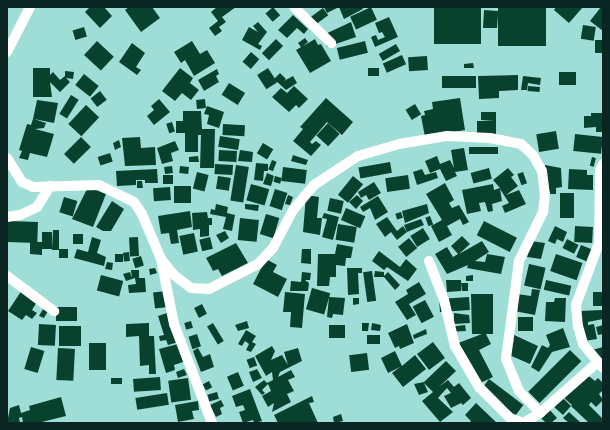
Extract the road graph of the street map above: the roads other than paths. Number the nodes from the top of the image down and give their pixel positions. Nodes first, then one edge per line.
1 (30, 7) edge
2 (294, 7) edge
3 (332, 43) dead end
4 (7, 52) edge
5 (7, 158) edge
6 (603, 164) edge
7 (50, 186) junction
8 (7, 217) edge
9 (162, 260) junction
10 (429, 260) dead end
11 (7, 276) edge
12 (54, 311) dead end
13 (600, 366) edge
14 (540, 413) junction
15 (212, 423) edge

1 - 4 street
2 - 3 street
5 - 7 street
6 - 13 street
7 - 8 street
7 - 9 street
9 - 14 street
9 - 15 street
10 - 14 street
11 - 12 street
13 - 14 street

